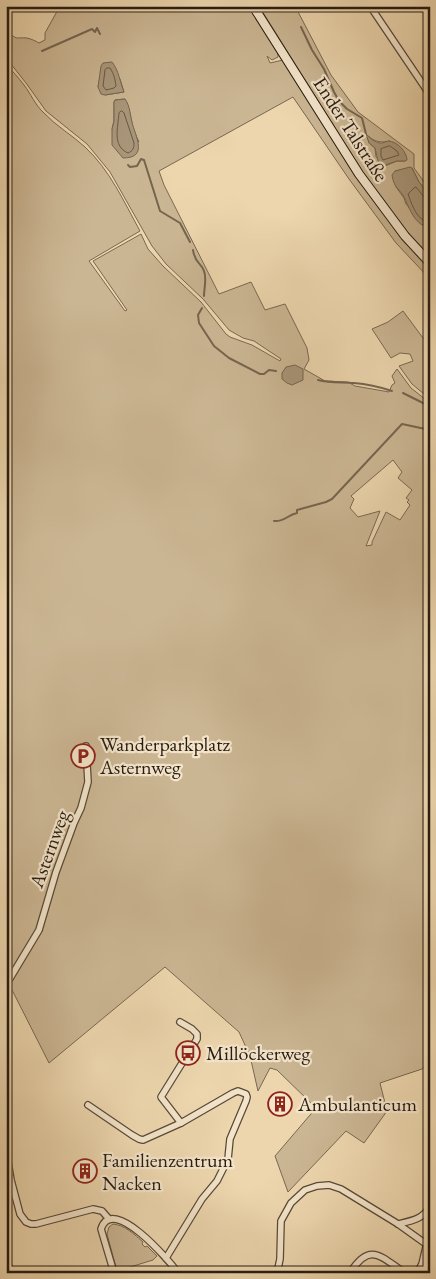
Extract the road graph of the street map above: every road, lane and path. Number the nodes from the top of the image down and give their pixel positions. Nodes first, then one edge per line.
1 (253, 6) edge
2 (370, 6) edge
3 (430, 95) edge
4 (430, 263) edge
5 (86, 746) dead end
6 (6, 985) edge
7 (180, 1022) dead end
8 (88, 1105) dead end
9 (181, 1123) junction
10 (6, 1150) edge
11 (430, 1206) edge
12 (109, 1219) junction
13 (398, 1224) junction
14 (430, 1230) edge
15 (426, 1244) junction
16 (6, 1258) edge
17 (166, 1258) junction
18 (11, 1273) edge
19 (114, 1273) edge
20 (178, 1273) edge
21 (277, 1273) edge
22 (350, 1273) edge
23 (404, 1273) edge
24 (417, 1273) edge

1 - 4 main road, Ender Talstraße
2 - 3 street
5 - 6 street, Asternweg
7 - 9 street
8 - 9 street
9 - 17 street
10 - 12 street
11 - 13 street
12 - 17 street
12 - 19 street
13 - 15 street
13 - 21 street
14 - 15 street
15 - 24 street
16 - 18 street
17 - 20 street
22 - 23 street

